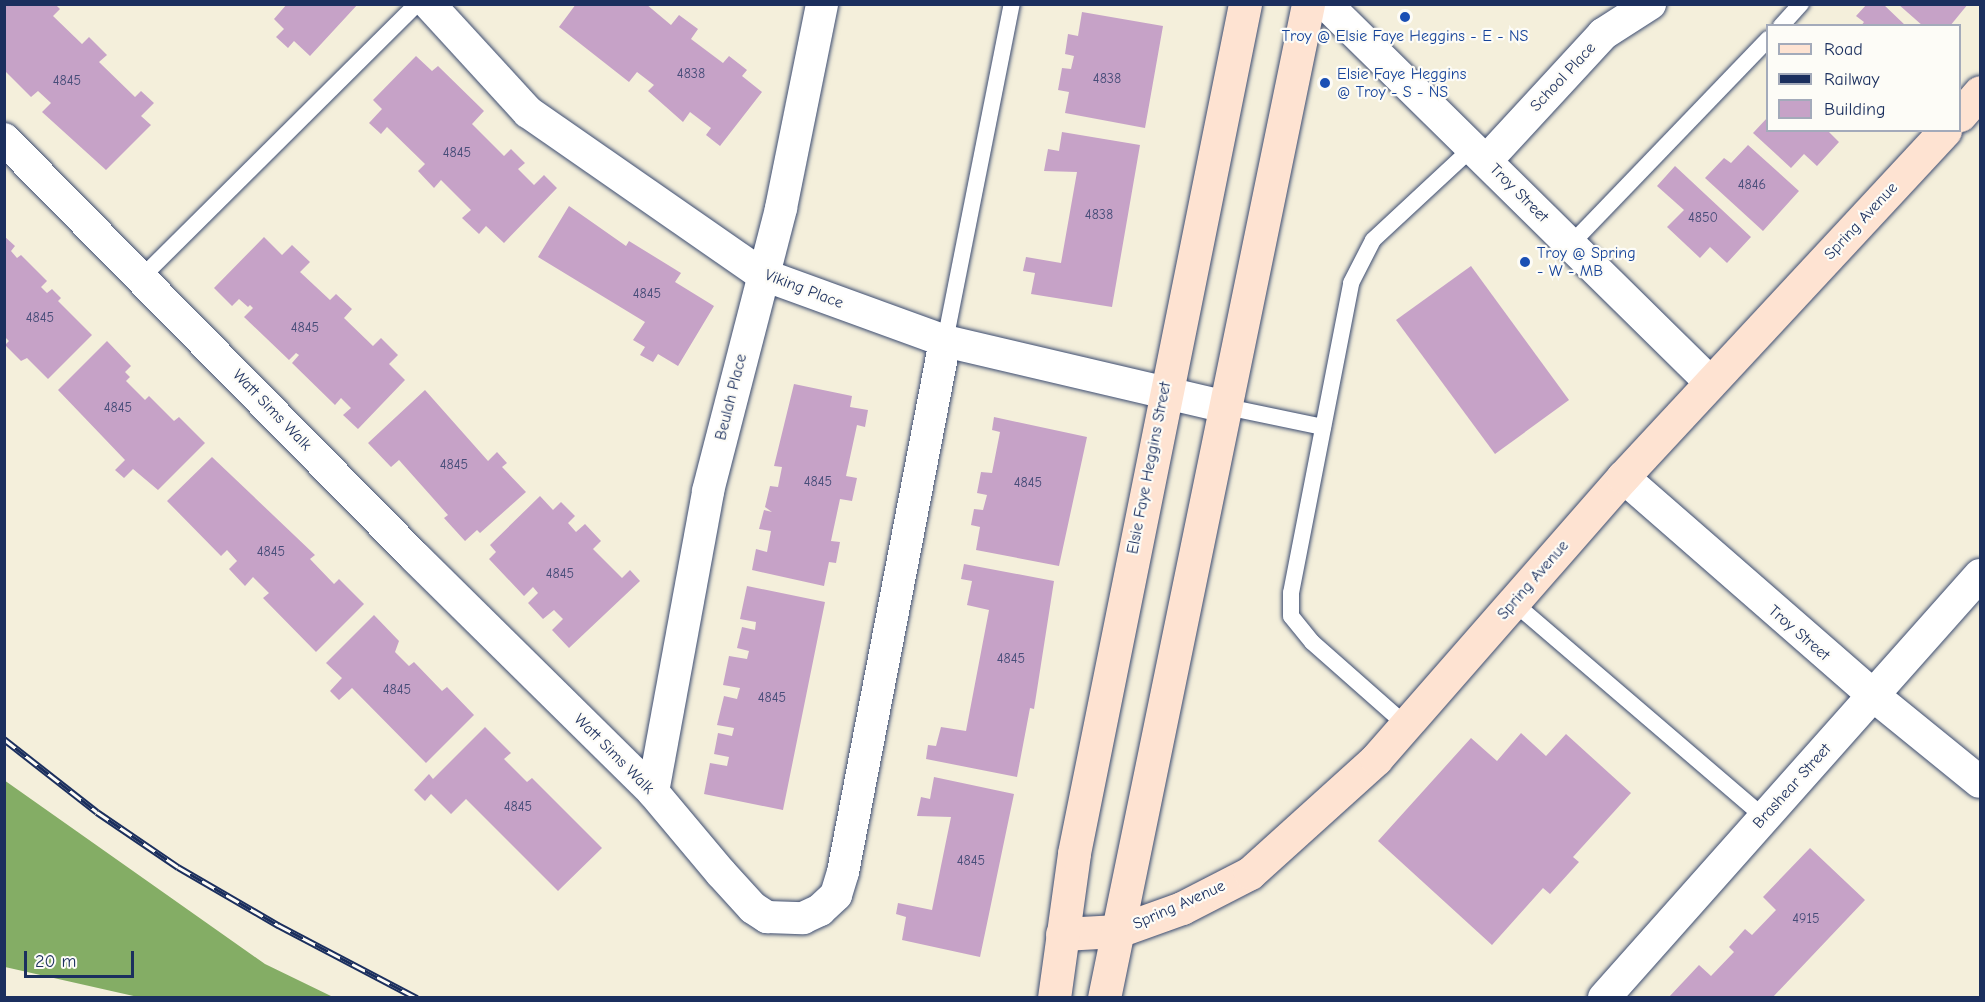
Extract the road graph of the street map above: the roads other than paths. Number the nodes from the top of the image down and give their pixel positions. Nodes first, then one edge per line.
1 (417, 4) edge
2 (429, 4) edge
3 (822, 4) edge
4 (1012, 4) edge
5 (1245, 4) edge
6 (1308, 4) edge
7 (1326, 4) edge
8 (1650, 4) edge
9 (1801, 4) edge
10 (1783, 24) edge
11 (1766, 40) edge
12 (1980, 92) edge
13 (1961, 112) edge
14 (1943, 132) edge
15 (4, 139) edge
16 (1479, 155) junction
17 (1570, 245) junction
18 (761, 274) junction
19 (142, 277) junction
20 (945, 341) junction
21 (1711, 383) junction
22 (1164, 392) junction
23 (1227, 407) junction
24 (1323, 427) junction
25 (1623, 477) junction
26 (1980, 575) edge
27 (1513, 602) junction
28 (1874, 696) junction
29 (1406, 725) junction
30 (1980, 782) edge
31 (653, 792) junction
32 (1764, 817) junction
33 (1118, 931) junction
34 (1062, 934) junction
35 (1053, 998) edge
36 (1104, 998) edge
37 (1604, 998) edge

1 - 19 lane
2 - 18 street, Viking Place
3 - 18 street, Beulah Place
4 - 20 lane
5 - 22 main road, Elsie Faye Heggins Street
6 - 23 main road
7 - 16 street, Troy Street
8 - 16 street, School Place
9 - 10 lane
11 - 17 lane
12 - 13 main road
14 - 21 main road, Spring Avenue
15 - 19 street, Watt Sims Walk
16 - 17 street, Troy Street
16 - 24 lane
17 - 21 street, Troy Street
18 - 20 street, Viking Place
18 - 31 street, Beulah Place
19 - 31 street, Watt Sims Walk
20 - 22 street, Viking Place
20 - 31 street, Watt Sims Walk
21 - 25 main road, Spring Avenue
22 - 23 street, Viking Place
22 - 34 main road, Elsie Faye Heggins Street
23 - 24 lane
23 - 33 main road
24 - 29 lane
25 - 27 main road, Spring Avenue
25 - 28 street, Troy Street
26 - 28 street, Brashear Street
27 - 29 main road, Spring Avenue
27 - 32 lane
28 - 30 street, Troy Street
28 - 32 street, Brashear Street
29 - 33 main road, Spring Avenue
32 - 37 street, Brashear Street
33 - 34 main road, Spring Avenue
33 - 36 main road
34 - 35 main road, Elsie Faye Heggins Street

